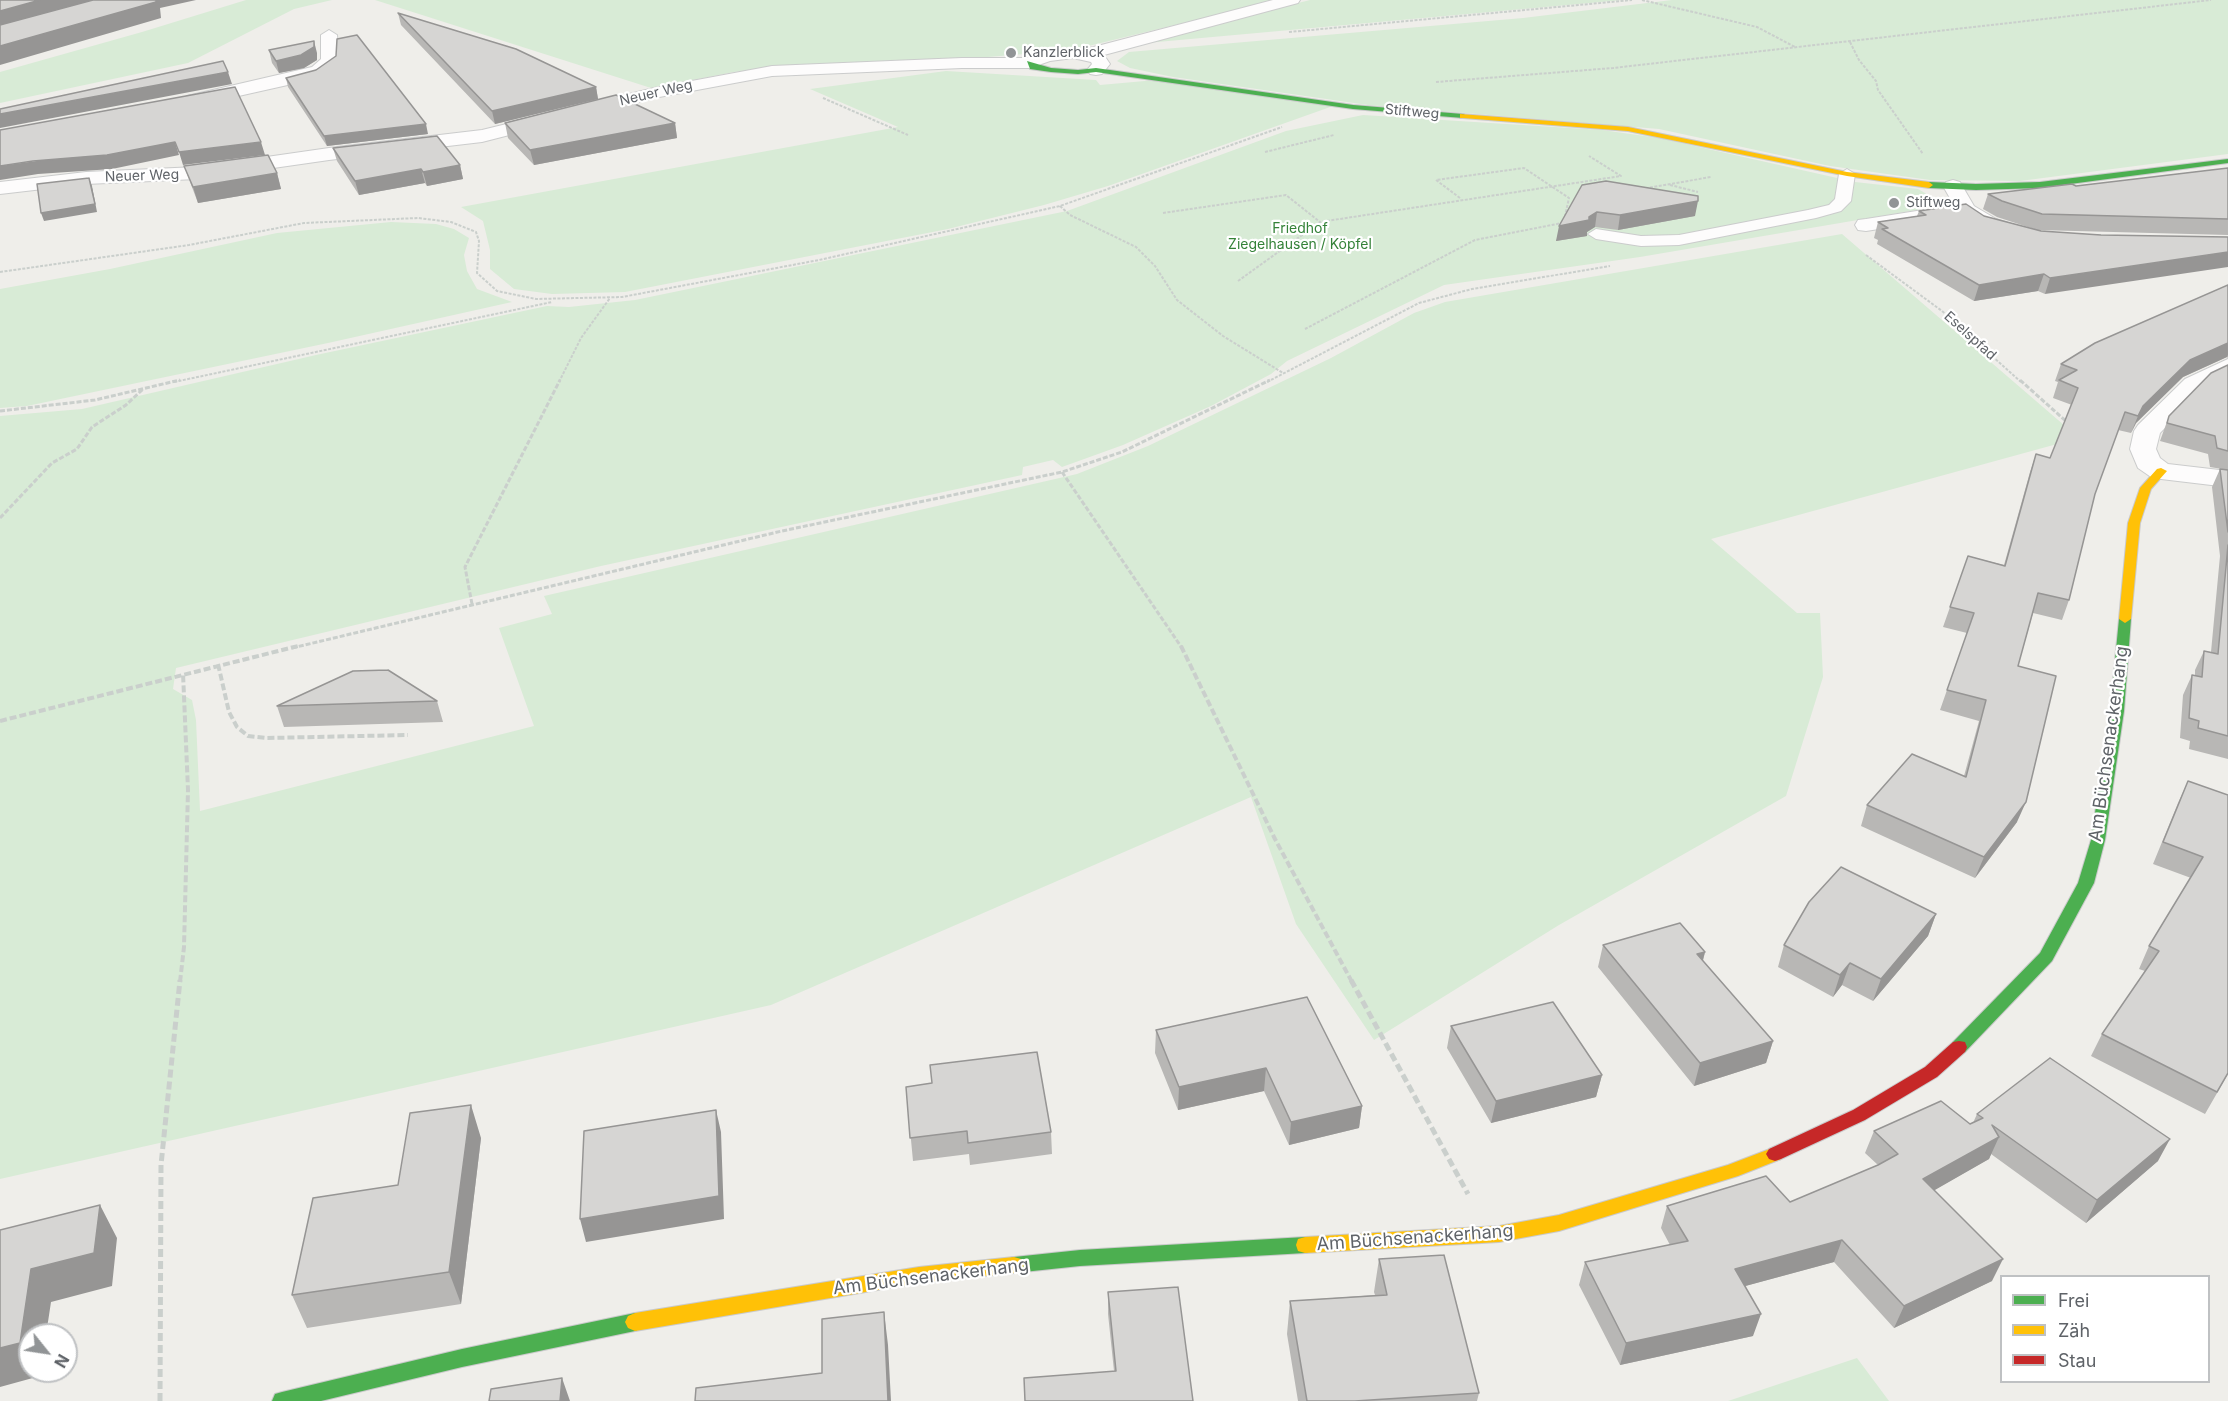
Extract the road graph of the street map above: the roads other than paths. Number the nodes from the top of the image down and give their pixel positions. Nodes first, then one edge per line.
1 (1292, 0) edge
2 (329, 35) dead end
3 (1092, 62) junction
4 (1030, 63) joint
5 (174, 104) edge
6 (2228, 161) edge
7 (1847, 174) junction
8 (1953, 186) junction
9 (0, 188) edge
10 (1966, 210) junction
11 (1866, 225) dead end
12 (1596, 234) edge
13 (2020, 234) edge
14 (2228, 366) edge
15 (2162, 471) junction
16 (2228, 479) edge
17 (282, 1401) edge

1 - 3 street, Stiftweg
2 - 5 street
3 - 4 street, Stiftweg
3 - 7 street, Stiftweg
4 - 9 street, Neuer Weg
6 - 8 street, Stiftweg
7 - 8 street, Stiftweg
7 - 12 lane
8 - 10 street
10 - 11 street
10 - 13 street
14 - 15 street
15 - 16 street
15 - 17 street, Am Büchsenackerhang

